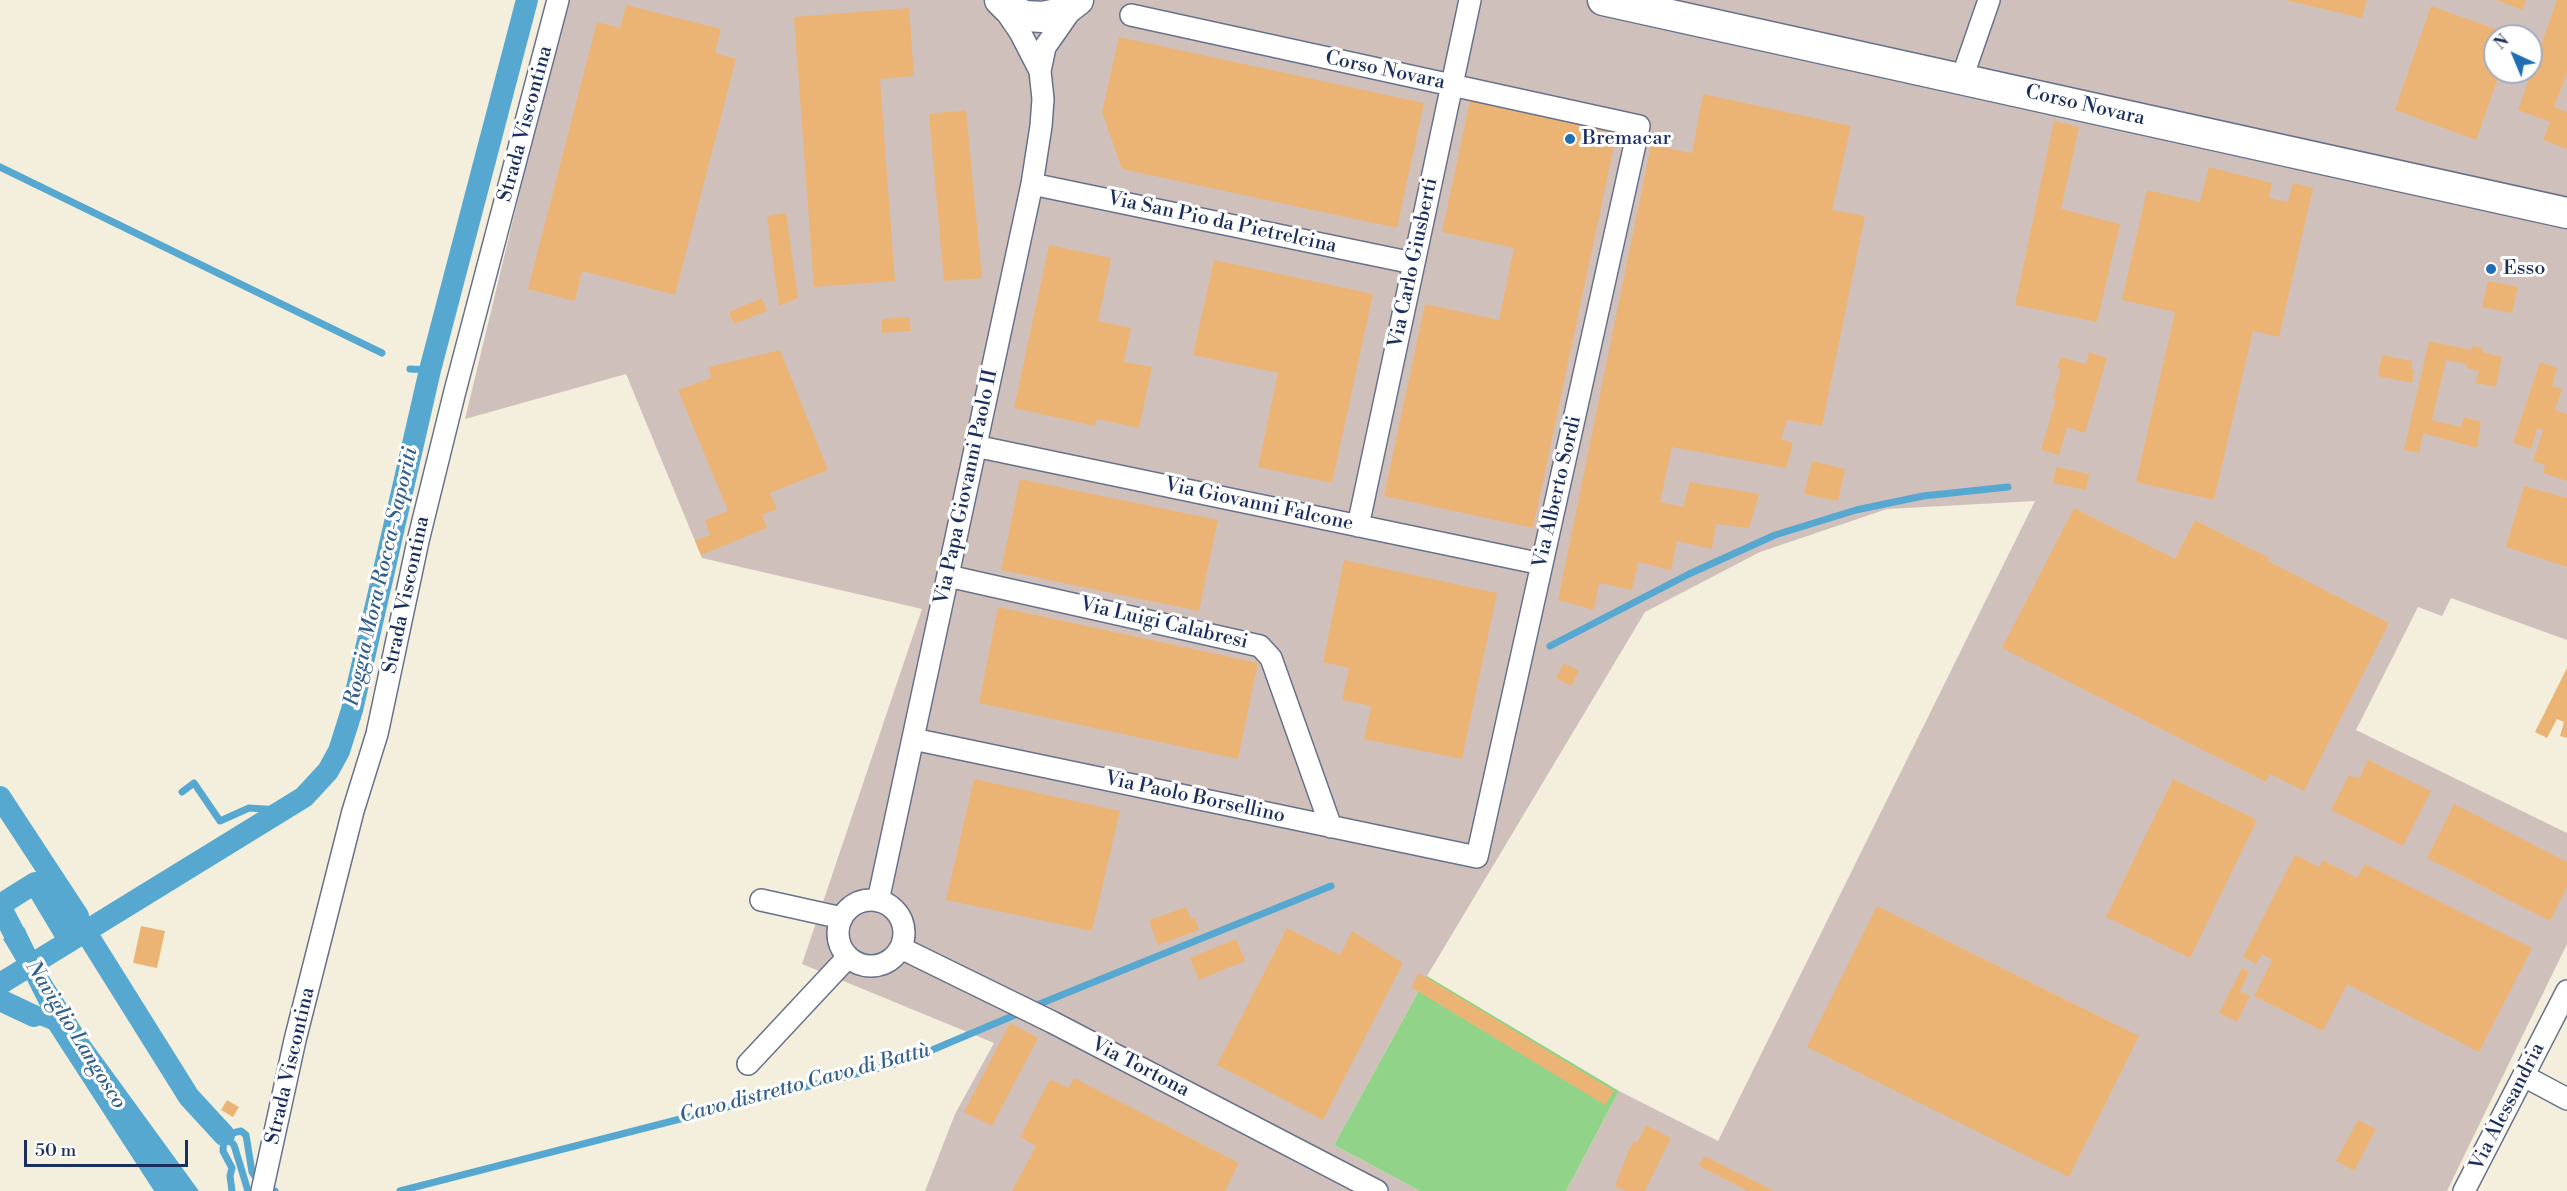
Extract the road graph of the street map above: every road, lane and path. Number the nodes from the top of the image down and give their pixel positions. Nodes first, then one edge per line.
1 (558, 0) edge
2 (999, 0) edge
3 (1470, 0) edge
4 (1603, 0) edge
5 (1989, 0) edge
6 (1077, 1) edge
7 (1666, 7) edge
8 (1131, 15) dead end
9 (1040, 71) junction
10 (1962, 78) junction
11 (1453, 86) junction
12 (1639, 126) joint
13 (1032, 184) junction
14 (2567, 213) edge
15 (1413, 263) junction
16 (975, 446) junction
17 (1358, 526) junction
18 (1542, 564) junction
19 (948, 576) junction
20 (913, 739) junction
21 (1331, 826) junction
22 (1477, 857) joint
23 (761, 900) dead end
24 (878, 900) junction
25 (842, 918) junction
26 (901, 948) junction
27 (848, 957) junction
28 (2567, 991) edge
29 (748, 1064) dead end
30 (2524, 1076) junction
31 (2567, 1099) edge
32 (264, 1184) edge
33 (1377, 1191) edge
34 (2464, 1191) edge

1 - 32 street, Strada Viscontina
2 - 6 main road
2 - 9 street, Via Papa Giovanni Paolo II
3 - 11 street, Via Carlo Giusberti
4 - 7 main road, Corso Novara
5 - 10 street
6 - 9 street, Via Papa Giovanni Paolo II
7 - 10 main road, Corso Novara
8 - 11 street, Corso Novara
9 - 13 street, Via Papa Giovanni Paolo II
10 - 14 main road, Corso Novara
11 - 12 street, Corso Novara
11 - 15 street, Via Carlo Giusberti
12 - 18 street, Via Alberto Sordi
13 - 15 street, Via San Pio da Pietrelcina
13 - 16 street, Via Papa Giovanni Paolo II
15 - 17 street, Via Carlo Giusberti
16 - 17 street, Via Giovanni Falcone
16 - 19 street, Via Papa Giovanni Paolo II
17 - 18 street, Via Giovanni Falcone
18 - 22 street, Via Alberto Sordi
19 - 20 street, Via Papa Giovanni Paolo II
19 - 21 street, Via Luigi Calabresi
20 - 21 street, Via Paolo Borsellino
20 - 24 street, Via Papa Giovanni Paolo II
21 - 22 street, Via Paolo Borsellino
23 - 25 street
24 - 25 street
24 - 26 street
25 - 27 street
26 - 27 street
26 - 33 street, Via Tortona
27 - 29 street
28 - 30 street, Via Alessandria
30 - 31 street
30 - 34 street, Via Alessandria

